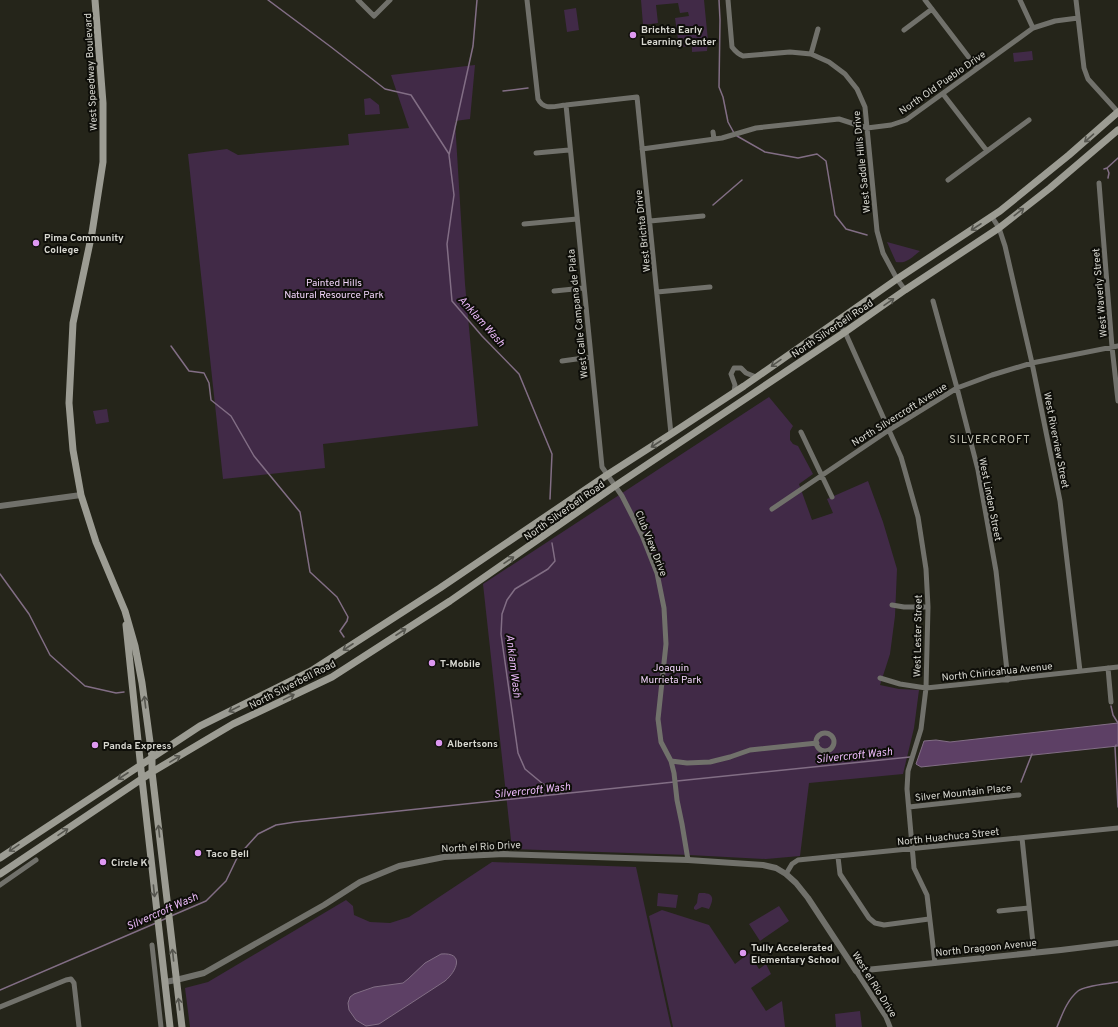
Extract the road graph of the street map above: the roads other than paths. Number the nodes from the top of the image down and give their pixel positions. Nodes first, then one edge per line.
1 (95, 0) edge
2 (358, 0) edge
3 (390, 0) edge
4 (527, 0) edge
5 (728, 0) edge
6 (925, 0) edge
7 (1020, 0) edge
8 (1076, 0) edge
9 (932, 9) junction
10 (1078, 18) junction
11 (1034, 28) junction
12 (818, 29) dead end
13 (904, 30) dead end
14 (811, 54) junction
15 (978, 68) junction
16 (944, 94) junction
17 (566, 105) junction
18 (1118, 112) edge
19 (1029, 120) dead end
20 (867, 128) junction
21 (1118, 130) edge
22 (713, 132) dead end
23 (714, 139) junction
24 (642, 149) junction
25 (570, 150) junction
26 (987, 151) junction
27 (536, 153) dead end
28 (948, 180) dead end
29 (1099, 183) dead end
30 (703, 216) dead end
31 (992, 217) junction
32 (577, 219) junction
33 (650, 221) junction
34 (524, 224) dead end
35 (999, 228) junction
36 (897, 280) junction
37 (710, 287) dead end
38 (584, 288) junction
39 (905, 290) junction
40 (554, 291) dead end
41 (657, 292) junction
42 (933, 301) dead end
43 (836, 321) junction
44 (845, 332) junction
45 (1115, 347) edge
46 (591, 358) junction
47 (562, 361) dead end
48 (1032, 363) junction
49 (756, 377) junction
50 (958, 388) junction
51 (734, 392) junction
52 (1118, 401) edge
53 (889, 430) junction
54 (801, 432) dead end
55 (671, 434) junction
56 (677, 445) junction
57 (607, 475) junction
58 (822, 475) junction
59 (615, 486) junction
60 (81, 495) junction
61 (832, 497) dead end
62 (0, 506) edge
63 (772, 509) dead end
64 (892, 605) dead end
65 (928, 607) junction
66 (125, 611) junction
67 (1118, 667) edge
68 (1108, 668) junction
69 (1080, 671) junction
70 (880, 678) dead end
71 (1008, 680) junction
72 (926, 688) junction
73 (1112, 702) dead end
74 (817, 743) dead end
75 (152, 758) junction
76 (671, 761) junction
77 (140, 765) junction
78 (152, 772) junction
79 (142, 779) junction
80 (1019, 795) dead end
81 (909, 807) junction
82 (1118, 828) edge
83 (1022, 838) junction
84 (912, 849) junction
85 (838, 857) junction
86 (0, 858) edge
87 (36, 860) dead end
88 (688, 860) junction
89 (163, 870) junction
90 (152, 872) junction
91 (0, 874) edge
92 (786, 874) junction
93 (0, 885) edge
94 (1029, 908) junction
95 (999, 911) dead end
96 (929, 920) junction
97 (1118, 943) edge
98 (152, 945) dead end
99 (1034, 953) junction
100 (935, 963) junction
101 (856, 971) junction
102 (176, 980) junction
103 (165, 982) junction
104 (156, 983) junction
105 (0, 1007) edge
106 (79, 1027) edge
107 (161, 1027) edge
108 (170, 1027) edge
109 (182, 1027) edge
110 (890, 1027) edge

1 - 60 main road, West Speedway Boulevard
2 - 3 street
4 - 17 street
5 - 14 street, West Saddle Hills Drive
6 - 9 street
7 - 11 street
8 - 10 street
9 - 13 street
9 - 15 street
10 - 11 street, North Old Pueblo Drive
10 - 18 street
11 - 15 street, North Old Pueblo Drive
12 - 14 street
14 - 20 street, West Saddle Hills Drive
15 - 16 street, North Old Pueblo Drive
16 - 20 street, North Old Pueblo Drive
16 - 26 street
17 - 24 street, West Brichta Drive
17 - 25 street, West Calle Campana de Plata
18 -> 31 main road, North Silverbell Road
19 - 26 street
20 - 23 street, North Old Pueblo Drive
20 - 36 street, West Saddle Hills Drive
35 -> 21 main road, North Silverbell Road
22 - 23 street
23 - 24 street, North Old Pueblo Drive
24 - 33 street, West Brichta Drive
25 - 27 street
25 - 32 street, West Calle Campana de Plata
26 - 28 street
29 - 45 street, West Waverly Street
30 - 33 street
31 - 35 street, West Riverview Street
31 -> 36 main road, North Silverbell Road
32 - 34 street
32 - 38 street, West Calle Campana de Plata
33 - 41 street, West Brichta Drive
35 - 39 main road, North Silverbell Road
35 - 48 street, West Riverview Street
36 - 39 street, West Saddle Hills Drive
36 - 43 main road, North Silverbell Road
37 - 41 street
38 - 40 street
38 - 46 street, West Calle Campana de Plata
44 -> 39 main road, North Silverbell Road
41 - 55 street, West Brichta Drive
42 - 50 street, West Linden Street
43 - 44 street, West Lester Street
43 -> 49 main road, North Silverbell Road
44 - 53 street, West Lester Street
44 - 56 main road, North Silverbell Road
45 - 48 street, North Silvercroft Avenue
45 - 52 street, West Waverly Street
46 - 47 street
46 - 57 street, West Calle Campana de Plata
48 - 50 street, North Silvercroft Avenue
48 - 69 street, West Riverview Street
49 - 51 main road, North Silverbell Road
49 - 51 street
50 - 53 street, North Silvercroft Avenue
50 - 71 street, West Linden Street
51 - 55 main road, North Silverbell Road
53 - 58 street, North Silvercroft Avenue
53 - 65 street, West Lester Street
54 - 58 street
55 - 56 main road
55 -> 57 main road, North Silverbell Road
56 - 59 main road, North Silverbell Road
57 - 59 street, Club View Drive
57 -> 75 main road, North Silverbell Road
58 - 61 street
58 - 63 street, North Silvercroft Avenue
59 - 76 street, Club View Drive
78 -> 59 main road, North Silverbell Road
60 - 62 street
60 - 66 main road, West Speedway Boulevard
64 - 65 street
65 - 72 street, West Lester Street
75 -> 66 main road, West Speedway Boulevard
66 - 77 main road, West Speedway Boulevard
67 - 68 street, North Chiricahua Avenue
68 - 69 street, North Chiricahua Avenue
68 - 73 street
69 - 71 street, North Chiricahua Avenue
70 - 72 street, North Chiricahua Avenue
71 - 72 street, North Chiricahua Avenue
72 - 81 street, West Lester Street
74 - 76 street
75 - 77 main road, North Silverbell Road
75 - 78 main road, West Speedway Boulevard
76 - 88 street, Club View Drive
77 - 79 main road, West Speedway Boulevard
77 -> 86 main road, North Silverbell Road
78 - 79 main road, North Silverbell Road
89 -> 78 main road, West Speedway Boulevard
79 - 90 main road, West Speedway Boulevard
91 -> 79 main road, North Silverbell Road
80 - 81 street, Silver Mountain Place
81 - 84 street, West Lester Street
82 - 83 street, North Huachuca Street
83 - 84 street, North Huachuca Street
83 - 94 street
84 - 85 street, North Huachuca Street
84 - 96 street, West Lester Street
85 - 92 street, North Huachuca Street
85 - 96 street
87 - 93 street
88 - 92 street, North el Rio Drive
88 - 102 street, North el Rio Drive
89 - 90 main road
102 -> 89 main road, West Speedway Boulevard
90 -> 103 main road, West Speedway Boulevard
92 - 101 street, West el Rio Drive
94 - 95 street
94 - 99 street
96 - 100 street, West Lester Street
97 - 99 street, North Dragoon Avenue
98 - 104 street
99 - 100 street, North Dragoon Avenue
100 - 101 street, North Dragoon Avenue
101 - 110 street, West el Rio Drive
102 - 103 street, North el Rio Drive
109 -> 102 main road, West Speedway Boulevard
103 - 104 street, North el Rio Drive
103 - 108 main road, West Speedway Boulevard
104 - 107 street
105 - 106 street

